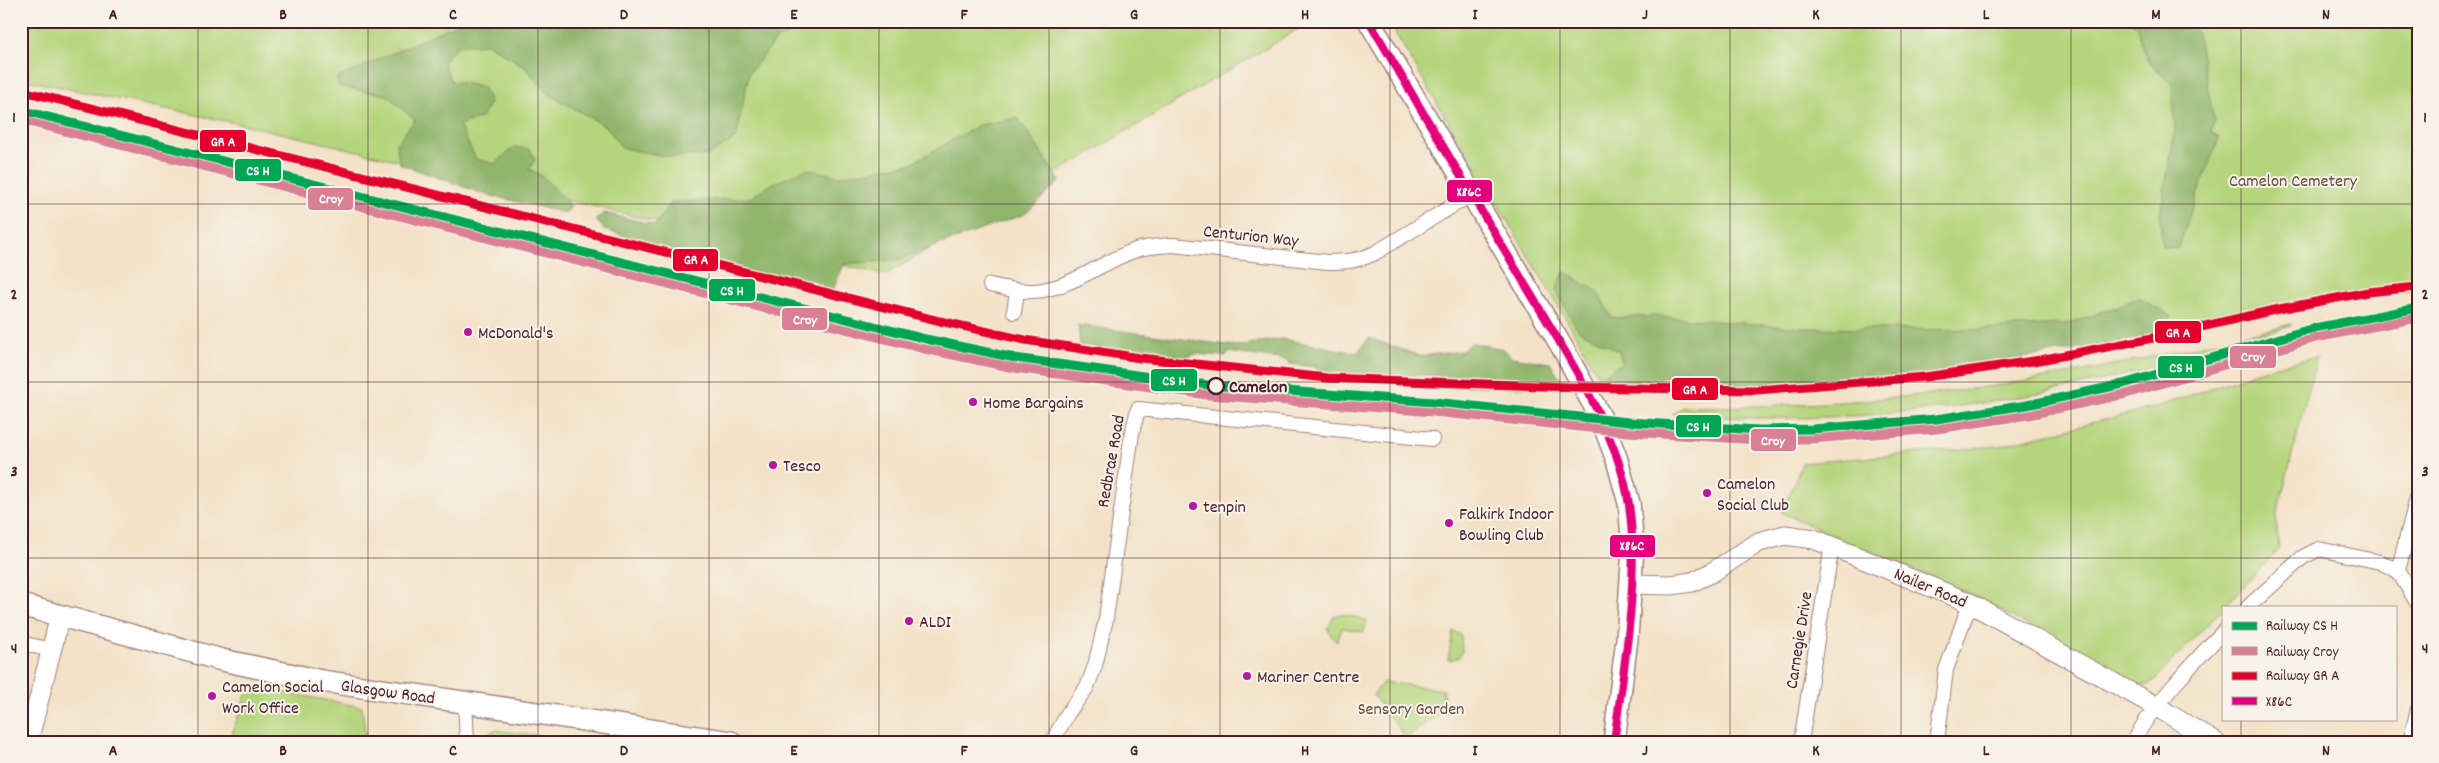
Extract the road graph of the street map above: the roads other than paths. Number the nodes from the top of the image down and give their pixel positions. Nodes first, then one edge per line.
1 (1369, 21) edge
2 (1472, 194) junction
3 (990, 284) dead end
4 (1017, 291) junction
5 (1014, 312) dead end
6 (1432, 439) dead end
7 (2418, 494) edge
8 (1832, 545) junction
9 (2398, 571) junction
10 (1630, 584) junction
11 (1970, 603) junction
12 (2418, 604) edge
13 (21, 606) edge
14 (2249, 606) edge
15 (60, 616) junction
16 (2222, 633) edge
17 (21, 643) edge
18 (51, 650) junction
19 (465, 702) junction
20 (2157, 706) junction
21 (2418, 709) edge
22 (28, 742) edge
23 (467, 742) edge
24 (730, 742) edge
25 (1052, 742) edge
26 (1614, 742) edge
27 (1801, 742) edge
28 (1936, 742) edge
29 (2135, 742) edge
30 (2215, 742) edge
31 (2410, 742) edge

1 - 2 main road
2 - 4 street, Centurion Way
2 - 10 main road
3 - 4 street, Centurion Way
4 - 5 street
6 - 25 street, Redbrae Road
7 - 9 street
8 - 10 street, Nailer Road
8 - 11 street, Nailer Road
8 - 27 street, Carnegie Drive
9 - 12 street
9 - 14 street
10 - 26 main road
11 - 20 street, Nailer Road
11 - 28 street
13 - 15 main road, Glasgow Road
15 - 18 street
15 - 19 main road, Glasgow Road
16 - 20 street
17 - 18 street
18 - 22 street
19 - 23 street
19 - 24 main road, Glasgow Road
20 - 29 street
20 - 30 street, Nailer Road
21 - 31 street

